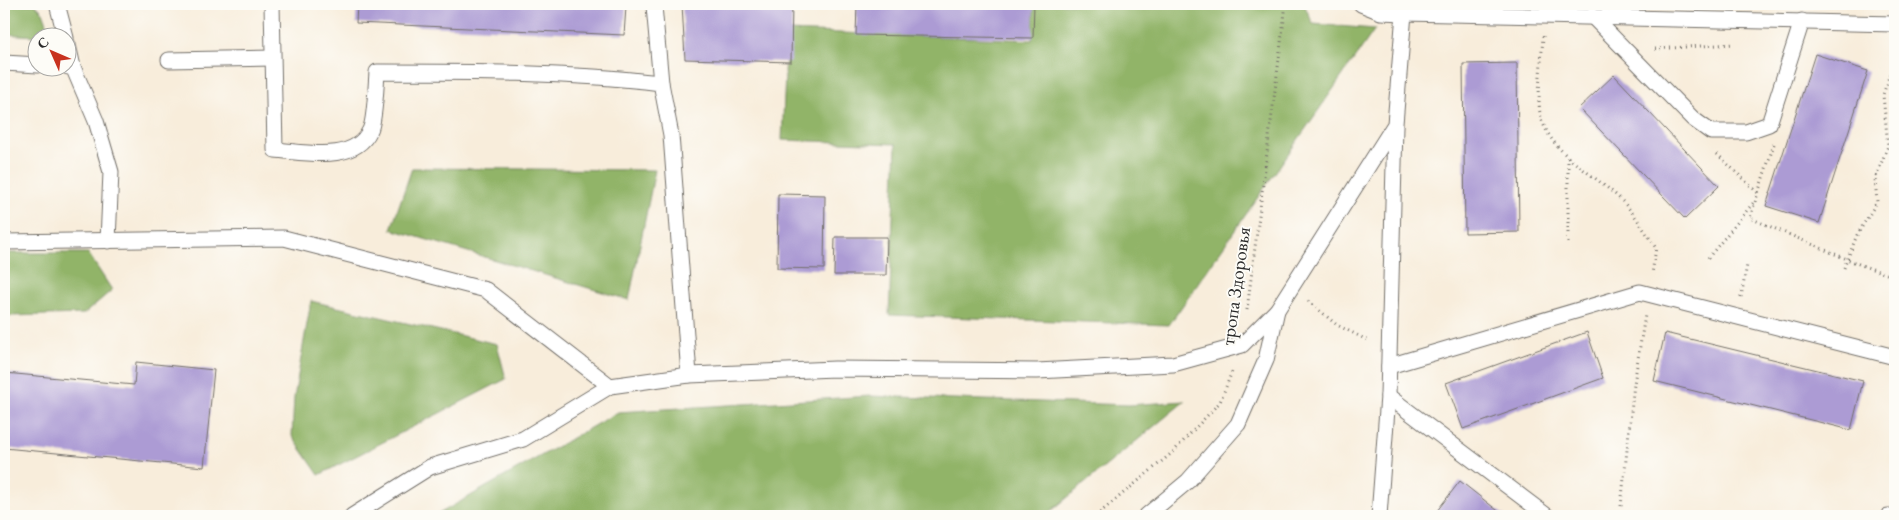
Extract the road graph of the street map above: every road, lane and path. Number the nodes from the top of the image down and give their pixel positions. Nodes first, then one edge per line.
1 (56, 4) edge
2 (272, 4) edge
3 (1286, 4) edge
4 (1361, 4) edge
5 (654, 6) dead end
6 (1404, 13) junction
7 (1544, 15) junction
8 (1592, 16) junction
9 (1802, 21) junction
10 (1895, 24) edge
11 (63, 28) edge
12 (1740, 43) dead end
13 (1626, 50) junction
14 (272, 58) junction
15 (1895, 58) edge
16 (169, 60) dead end
17 (4, 63) edge
18 (28, 64) edge
19 (75, 78) edge
20 (661, 83) junction
21 (1395, 124) junction
22 (1775, 138) dead end
23 (1711, 148) dead end
24 (1568, 156) junction
25 (1758, 193) junction
26 (1756, 200) junction
27 (108, 240) junction
28 (4, 242) edge
29 (1568, 248) dead end
30 (1708, 258) dead end
31 (1848, 259) junction
32 (1747, 264) dead end
33 (1844, 268) dead end
34 (1895, 277) edge
35 (1292, 288) junction
36 (1649, 294) junction
37 (1277, 310) junction
38 (1737, 317) junction
39 (1242, 346) junction
40 (1389, 347) junction
41 (1895, 357) edge
42 (1389, 366) junction
43 (689, 375) junction
44 (610, 386) junction
45 (1388, 396) junction
46 (352, 516) edge
47 (1096, 516) edge
48 (1146, 516) edge
49 (1379, 516) edge
50 (1547, 516) edge
51 (1620, 516) edge
52 (1888, 516) edge
53 (1895, 516) edge

1 - 11 lane
2 - 14 lane
3 - 39 path, тропа Здоровья
4 - 6 lane
5 - 20 lane
6 - 7 lane
6 - 21 lane
7 - 8 lane
7 - 24 path
8 - 9 lane
8 - 13 lane
9 - 10 lane
9 - 13 lane
12 - 13 path
14 - 16 lane
14 - 20 lane
15 - 31 path
17 - 18 lane
19 - 27 lane
20 - 43 lane
21 - 35 lane
21 - 40 lane
22 - 25 path
23 - 25 path
24 - 29 path
24 - 36 path
25 - 26 path
26 - 30 path
26 - 31 path
27 - 28 lane
27 - 44 lane
31 - 33 path
31 - 34 path
32 - 38 path
35 - 37 lane
35 - 40 path
36 - 38 lane
36 - 42 lane
36 - 51 path
37 - 39 lane
37 - 48 lane
38 - 41 lane
39 - 43 lane
39 - 47 path, тропа Здоровья
40 - 42 lane
42 - 45 lane
43 - 44 lane
44 - 46 lane
45 - 49 lane
45 - 50 lane
52 - 53 lane

